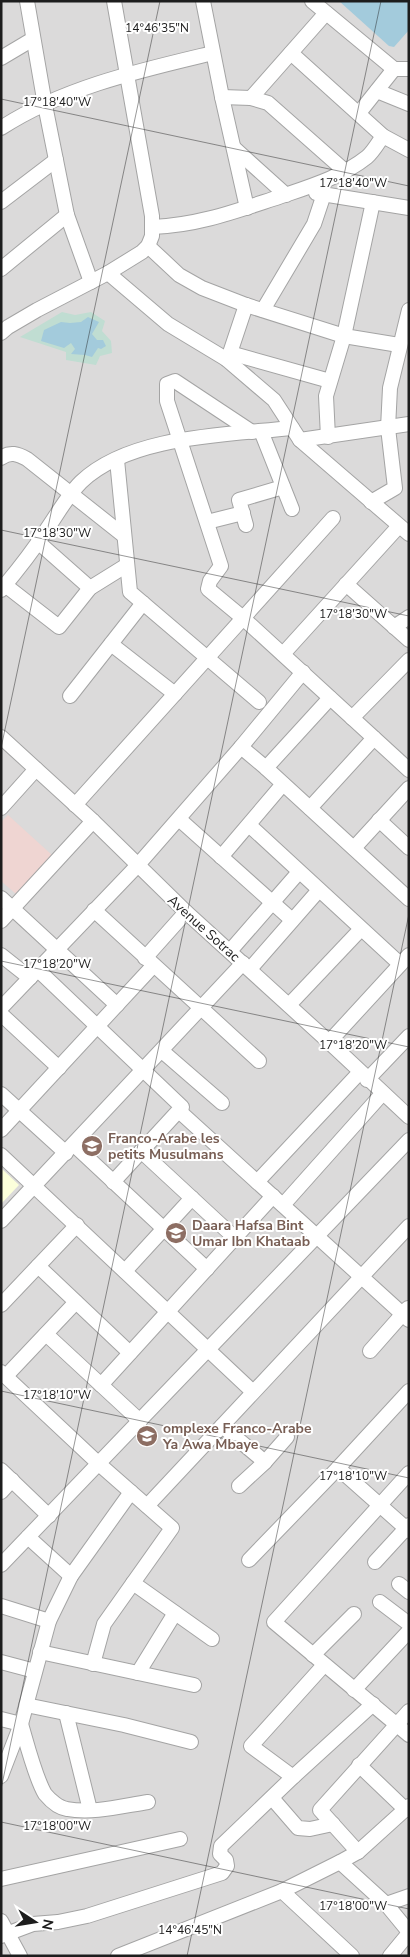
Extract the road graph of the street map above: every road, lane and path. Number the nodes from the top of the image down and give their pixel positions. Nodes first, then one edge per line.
1 (27, 1) edge
2 (114, 1) edge
3 (203, 1) edge
4 (312, 1) edge
5 (326, 13) junction
6 (34, 39) junction
7 (213, 53) junction
8 (291, 53) junction
9 (1, 58) edge
10 (405, 68) edge
11 (126, 74) junction
12 (377, 91) junction
13 (222, 97) junction
14 (251, 98) junction
15 (409, 104) edge
16 (44, 105) junction
17 (359, 113) junction
18 (3, 125) edge
19 (383, 136) junction
20 (234, 148) junction
21 (409, 150) edge
22 (56, 160) junction
23 (345, 171) junction
24 (300, 190) junction
25 (324, 194) junction
26 (286, 195) junction
27 (1, 202) edge
28 (374, 202) junction
29 (247, 208) junction
30 (409, 208) edge
31 (67, 215) junction
32 (153, 227) junction
33 (148, 246) junction
34 (1, 269) edge
35 (108, 273) junction
36 (90, 282) junction
37 (246, 305) junction
38 (263, 310) junction
39 (409, 310) edge
40 (4, 327) edge
41 (344, 336) junction
42 (400, 345) junction
43 (228, 356) junction
44 (330, 381) junction
45 (409, 424) edge
46 (388, 428) junction
47 (257, 432) junction
48 (296, 434) junction
49 (328, 437) junction
50 (181, 439) junction
51 (1, 458) edge
52 (117, 460) junction
53 (283, 487) junction
54 (72, 494) junction
55 (371, 502) junction
56 (292, 509) dead end
57 (333, 518) dead end
58 (207, 522) junction
59 (404, 530) edge
60 (124, 535) junction
61 (38, 542) junction
62 (127, 565) junction
63 (4, 584) edge
64 (346, 584) junction
65 (90, 588) junction
66 (143, 603) junction
67 (409, 617) edge
68 (243, 618) junction
69 (394, 627) junction
70 (409, 640) edge
71 (111, 644) junction
72 (283, 654) junction
73 (207, 658) junction
74 (409, 660) edge
75 (303, 672) junction
76 (175, 694) junction
77 (70, 696) dead end
78 (330, 698) junction
79 (259, 702) dead end
80 (352, 718) junction
81 (1, 737) edge
82 (374, 738) junction
83 (241, 747) junction
84 (266, 768) junction
85 (36, 769) junction
86 (409, 770) edge
87 (283, 784) junction
88 (409, 788) edge
89 (75, 805) junction
90 (1, 808) edge
91 (310, 808) junction
92 (179, 819) junction
93 (379, 820) junction
94 (93, 821) junction
95 (249, 825) junction
96 (354, 848) junction
97 (409, 848) edge
98 (221, 857) junction
99 (137, 866) junction
100 (299, 872) junction
101 (319, 890) junction
102 (1, 898) edge
103 (409, 898) edge
104 (272, 903) junction
105 (13, 909) junction
106 (94, 910) junction
107 (186, 912) junction
108 (292, 920) junction
109 (1, 921) edge
110 (361, 928) junction
111 (56, 950) junction
112 (230, 951) junction
113 (1, 955) edge
114 (407, 957) edge
115 (149, 962) junction
116 (246, 966) junction
117 (34, 974) junction
118 (289, 1005) junction
119 (117, 1006) junction
120 (1, 1008) edge
121 (201, 1008) junction
122 (1, 1014) edge
123 (97, 1026) junction
124 (409, 1036) edge
125 (329, 1042) junction
126 (162, 1050) junction
127 (259, 1061) dead end
128 (59, 1068) junction
129 (144, 1070) junction
130 (364, 1076) junction
131 (1, 1094) edge
132 (382, 1094) junction
133 (222, 1103) dead end
134 (19, 1110) junction
135 (179, 1111) junction
136 (409, 1117) edge
137 (1, 1130) edge
138 (409, 1140) edge
139 (70, 1149) junction
140 (141, 1151) junction
141 (1, 1155) edge
142 (113, 1182) junction
143 (257, 1182) junction
144 (35, 1186) junction
145 (192, 1198) junction
146 (278, 1201) junction
147 (1, 1221) edge
148 (76, 1225) junction
149 (409, 1226) edge
150 (164, 1229) junction
151 (317, 1236) junction
152 (235, 1238) junction
153 (38, 1266) junction
154 (207, 1269) junction
155 (125, 1271) junction
156 (361, 1276) junction
157 (76, 1302) junction
158 (1, 1305) edge
159 (168, 1311) junction
160 (407, 1314) edge
161 (46, 1334) junction
162 (208, 1349) junction
163 (370, 1352) dead end
164 (130, 1353) junction
165 (4, 1374) edge
166 (101, 1385) junction
167 (409, 1391) edge
168 (254, 1392) junction
169 (140, 1421) junction
170 (222, 1426) junction
171 (287, 1437) dead end
172 (265, 1462) junction
173 (99, 1464) junction
174 (338, 1468) junction
175 (1, 1470) edge
176 (409, 1473) edge
177 (12, 1480) junction
178 (239, 1486) dead end
179 (1, 1492) edge
180 (131, 1492) junction
181 (379, 1504) junction
182 (147, 1506) junction
183 (49, 1516) junction
184 (408, 1528) edge
185 (28, 1537) junction
186 (249, 1560) dead end
187 (375, 1562) dead end
188 (1, 1565) edge
189 (71, 1576) junction
190 (133, 1583) junction
191 (380, 1602) dead end
192 (1, 1606) edge
193 (175, 1613) junction
194 (354, 1614) dead end
195 (49, 1621) junction
196 (409, 1624) edge
197 (409, 1631) edge
198 (212, 1639) dead end
199 (40, 1652) junction
200 (313, 1655) junction
201 (1, 1662) edge
202 (93, 1664) junction
203 (324, 1665) junction
204 (35, 1672) junction
205 (138, 1673) junction
206 (194, 1685) dead end
207 (354, 1690) junction
208 (373, 1704) junction
209 (26, 1705) junction
210 (409, 1712) edge
211 (66, 1713) junction
212 (1, 1719) edge
213 (21, 1724) junction
214 (397, 1724) junction
215 (409, 1735) edge
216 (192, 1742) dead end
217 (360, 1765) junction
218 (1, 1776) edge
219 (293, 1776) junction
220 (272, 1798) junction
221 (148, 1802) dead end
222 (407, 1808) edge
223 (90, 1810) junction
224 (333, 1824) junction
225 (180, 1838) dead end
226 (358, 1852) junction
227 (340, 1862) junction
228 (1, 1879) edge
229 (282, 1891) junction
230 (409, 1896) edge
231 (386, 1904) junction
232 (1, 1921) edge
233 (409, 1932) edge
234 (4, 1935) edge
235 (20, 1956) edge
236 (118, 1956) edge
237 (352, 1956) edge
238 (390, 1956) edge

1 - 6 street
2 - 11 street
3 - 7 street
4 - 5 street
5 - 8 street
5 - 10 street
6 - 9 street
6 - 16 street
7 - 11 street
7 - 13 street
8 - 14 street
8 - 17 street
10 - 12 street
11 - 16 street
11 - 32 street
12 - 15 street
12 - 17 street
13 - 14 street
13 - 20 street
14 - 23 street
16 - 18 street
16 - 22 street
17 - 19 street
19 - 21 street
19 - 23 street
20 - 26 street
20 - 29 street
22 - 27 street
22 - 31 street
23 - 24 street
24 - 25 street
24 - 26 street
25 - 28 street
25 - 38 street
26 - 29 street
28 - 30 street
28 - 41 street
29 - 32 street
31 - 34 street
31 - 36 street
32 - 33 street
33 - 35 street
33 - 37 street
35 - 36 street
35 - 43 street
36 - 40 street
37 - 38 street
37 - 43 street
38 - 41 street
39 - 42 street
41 - 42 street
41 - 44 street
42 - 46 street
43 - 44 street
43 - 48 street
44 - 49 street
45 - 46 street
46 - 49 street
46 - 55 street
47 - 48 street
47 - 50 street
47 - 50 street
47 - 53 street
48 - 49 street
48 - 55 street
50 - 52 street
50 - 58 street
51 - 54 street
52 - 54 street
52 - 60 street
53 - 56 street
53 - 58 street
54 - 60 street
54 - 61 street
55 - 59 street
57 - 68 street
58 - 68 street
59 - 64 street
60 - 62 street
61 - 63 street
61 - 65 street
62 - 65 street
62 - 66 street
63 - 65 street
64 - 69 street
64 - 72 street
66 - 71 street
66 - 73 street
67 - 69 street
68 - 72 street
68 - 73 street
69 - 70 street
71 - 76 street
71 - 77 street
72 - 75 street
73 - 76 street
73 - 79 street
74 - 80 street
75 - 78 street
75 - 83 street
76 - 89 street
78 - 80 street
78 - 84 street
80 - 82 street
81 - 85 street, Avenue Sotrac
82 - 86 street
82 - 91 street
83 - 84 street
83 - 92 street
84 - 87 street
85 - 89 street, Avenue Sotrac
85 - 90 street
87 - 91 street
87 - 95 street
88 - 93 street
89 - 94 street, Avenue Sotrac
91 - 96 street
92 - 98 street
92 - 99 street
93 - 96 street
93 - 97 street
94 - 99 street, Avenue Sotrac
94 - 105 street
95 - 98 street
95 - 100 street
96 - 103 street
98 - 104 street
99 - 106 street
99 - 107 street, Avenue Sotrac
100 - 101 street
100 - 104 street
101 - 108 street
101 - 110 street
102 - 105 street
104 - 108 street
104 - 112 street
105 - 109 street
105 - 111 street
106 - 111 street
106 - 115 street
107 - 112 street, Avenue Sotrac
107 - 115 street
108 - 116 street
110 - 114 street
110 - 118 street
111 - 117 street
111 - 119 street
112 - 116 street, Avenue Sotrac
113 - 117 street
114 - 125 street
115 - 119 street
115 - 121 street
116 - 118 street, Avenue Sotrac
116 - 121 street
117 - 120 street
117 - 123 street
118 - 125 street, Avenue Sotrac
119 - 123 street
121 - 126 street
121 - 127 street
122 - 128 street
123 - 128 street
123 - 129 street
124 - 130 street
125 - 130 street, Avenue Sotrac
126 - 129 street
126 - 133 street
128 - 134 street
129 - 135 street
129 - 139 street
130 - 132 street, Avenue Sotrac
130 - 143 street
131 - 134 street
132 - 136 street, Avenue Sotrac
132 - 146 street
134 - 137 street
134 - 139 street
135 - 140 street
135 - 143 street
138 - 151 street
139 - 142 street
139 - 144 street
140 - 142 street
140 - 145 street
141 - 144 street
142 - 150 street
143 - 146 street
144 - 147 street
144 - 148 street
145 - 150 street
145 - 152 street
146 - 151 street
146 - 152 street
148 - 153 street
148 - 155 street
149 - 156 street
150 - 154 street
150 - 155 street
151 - 156 street
151 - 162 street
152 - 154 street
153 - 157 street
153 - 158 street
154 - 159 street
155 - 159 street
156 - 160 street
156 - 168 street
157 - 161 street
157 - 164 street
159 - 162 street
159 - 164 street
160 - 163 street
161 - 165 street
161 - 166 street
162 - 168 street
162 - 169 street
164 - 166 street
165 - 173 street
166 - 169 street
167 - 174 street
168 - 170 street
169 - 173 street
170 - 172 street
170 - 182 street
171 - 172 street
172 - 178 street
173 - 180 street
173 - 183 street
174 - 181 street
174 - 186 street
175 - 177 street
176 - 181 street
177 - 179 street
177 - 183 street
180 - 182 street
180 - 189 street
181 - 184 street
181 - 200 street
182 - 190 street
183 - 185 street
184 - 187 street
185 - 188 street
185 - 189 street
189 - 195 street
190 - 193 street
190 - 202 street
191 - 196 street
192 - 195 street
193 - 198 street
193 - 205 street
194 - 200 street
195 - 199 street
197 - 207 street
199 - 202 street
199 - 204 street
200 - 203 street
201 - 204 street
202 - 205 street
203 - 207 street
203 - 219 street
204 - 209 street
205 - 206 street
207 - 208 street
208 - 214 street
208 - 219 street
209 - 211 street
209 - 213 street
210 - 214 street
211 - 216 street
211 - 223 street
212 - 213 street
213 - 218 street
213 - 223 street
214 - 215 street
214 - 217 street
217 - 222 street
217 - 224 street
219 - 220 street
220 - 224 street
220 - 234 street
221 - 223 street
222 - 226 street
224 - 226 street
225 - 228 street
226 - 227 street
227 - 229 street
227 - 231 street
229 - 236 street
229 - 237 street
230 - 231 street
231 - 233 street
232 - 234 street
233 - 238 street
234 - 235 street

